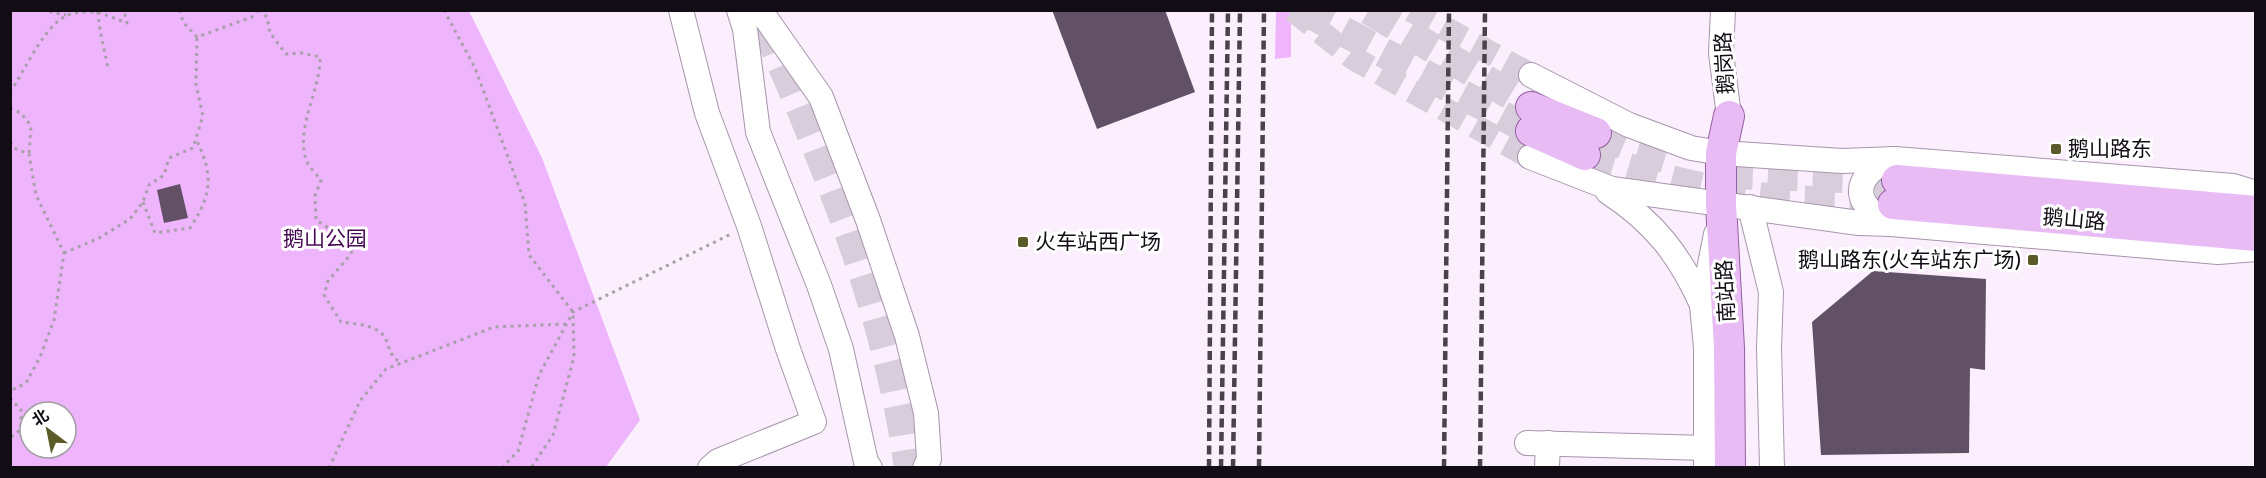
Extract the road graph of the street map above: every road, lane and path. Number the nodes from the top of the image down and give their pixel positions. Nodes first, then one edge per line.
1 (42, 10) edge
2 (124, 10) edge
3 (180, 10) edge
4 (259, 10) edge
5 (444, 10) edge
6 (681, 10) edge
7 (760, 10) edge
8 (1723, 10) edge
9 (98, 12) junction
10 (66, 15) junction
11 (742, 20) edge
12 (197, 37) junction
13 (108, 69) dead end
14 (1531, 75) tunnel mouth
15 (10, 92) edge
16 (10, 108) edge
17 (1728, 116) joint
18 (1531, 132) joint
19 (196, 139) junction
20 (10, 142) edge
21 (1591, 144) tunnel mouth
22 (1721, 153) junction
23 (29, 154) junction
24 (1596, 184) junction
25 (1894, 192) junction
26 (2256, 193) edge
27 (143, 202) junction
28 (1736, 206) junction
29 (2256, 211) edge
30 (749, 225) junction
31 (2256, 236) edge
32 (2256, 249) edge
33 (64, 253) junction
34 (1702, 305) junction
35 (573, 312) junction
36 (566, 324) junction
37 (401, 363) junction
38 (10, 391) edge
39 (10, 399) edge
40 (10, 438) edge
41 (1706, 458) edge
42 (1547, 467) edge
43 (329, 468) edge
44 (502, 468) edge
45 (531, 468) edge
46 (710, 468) edge
47 (870, 468) edge
48 (925, 468) edge
49 (1730, 468) edge
50 (1772, 468) edge

1 - 10 path
2 - 9 path
3 - 12 path
4 - 12 path
4 - 37 path
5 - 35 path
6 - 30 street
7 - 48 street
8 - 17 street, 鹅岗路
9 - 10 path
9 - 13 path
10 - 15 path
11 - 47 street
12 - 19 path
14 - 22 street
16 - 23 path
17 - 22 main road, 南站路
18 - 21 main road
18 - 24 street
19 - 27 path
19 - 27 path
20 - 23 path
22 - 25 street
22 - 28 main road, 南站路
23 - 33 path
24 - 28 street
24 - 34 street
25 - 26 street
25 - 28 street
25 - 29 main road, 鹅山路
25 - 31 main road, 鹅山路
25 - 32 street
27 - 33 path
28 - 34 street
28 - 49 main road, 南站路
28 - 50 street
30 - 35 path
30 - 46 street
33 - 38 path
34 - 41 street
35 - 36 path
35 - 45 path
36 - 37 path
36 - 44 path
37 - 43 path
39 - 40 path
41 - 42 street

